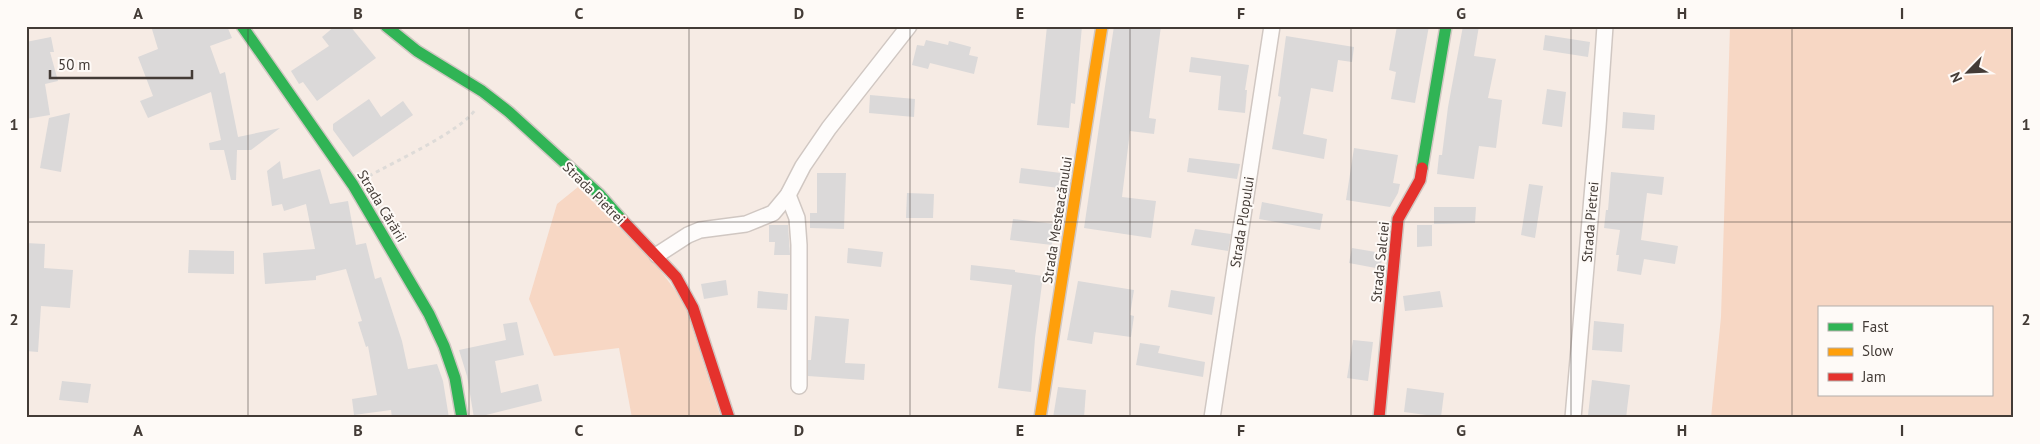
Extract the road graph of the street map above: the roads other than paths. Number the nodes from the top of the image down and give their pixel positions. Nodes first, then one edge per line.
1 (242, 26) edge
2 (386, 26) edge
3 (908, 26) edge
4 (1102, 26) edge
5 (1272, 26) edge
6 (1446, 26) edge
7 (1605, 26) edge
8 (788, 195) junction
9 (657, 255) junction
10 (798, 386) dead end
11 (462, 418) edge
12 (728, 418) edge
13 (1040, 418) edge
14 (1212, 418) edge
15 (1379, 418) edge
16 (1573, 418) edge

1 - 11 street, Strada Cărării
2 - 9 street, Strada Pietrei
3 - 8 street
4 - 13 street, Strada Mesteacănului
5 - 14 street, Strada Plopului
6 - 15 street, Strada Salciei
7 - 16 street, Strada Pietrei
8 - 9 street
8 - 10 street
9 - 12 street, Strada Pietrei

